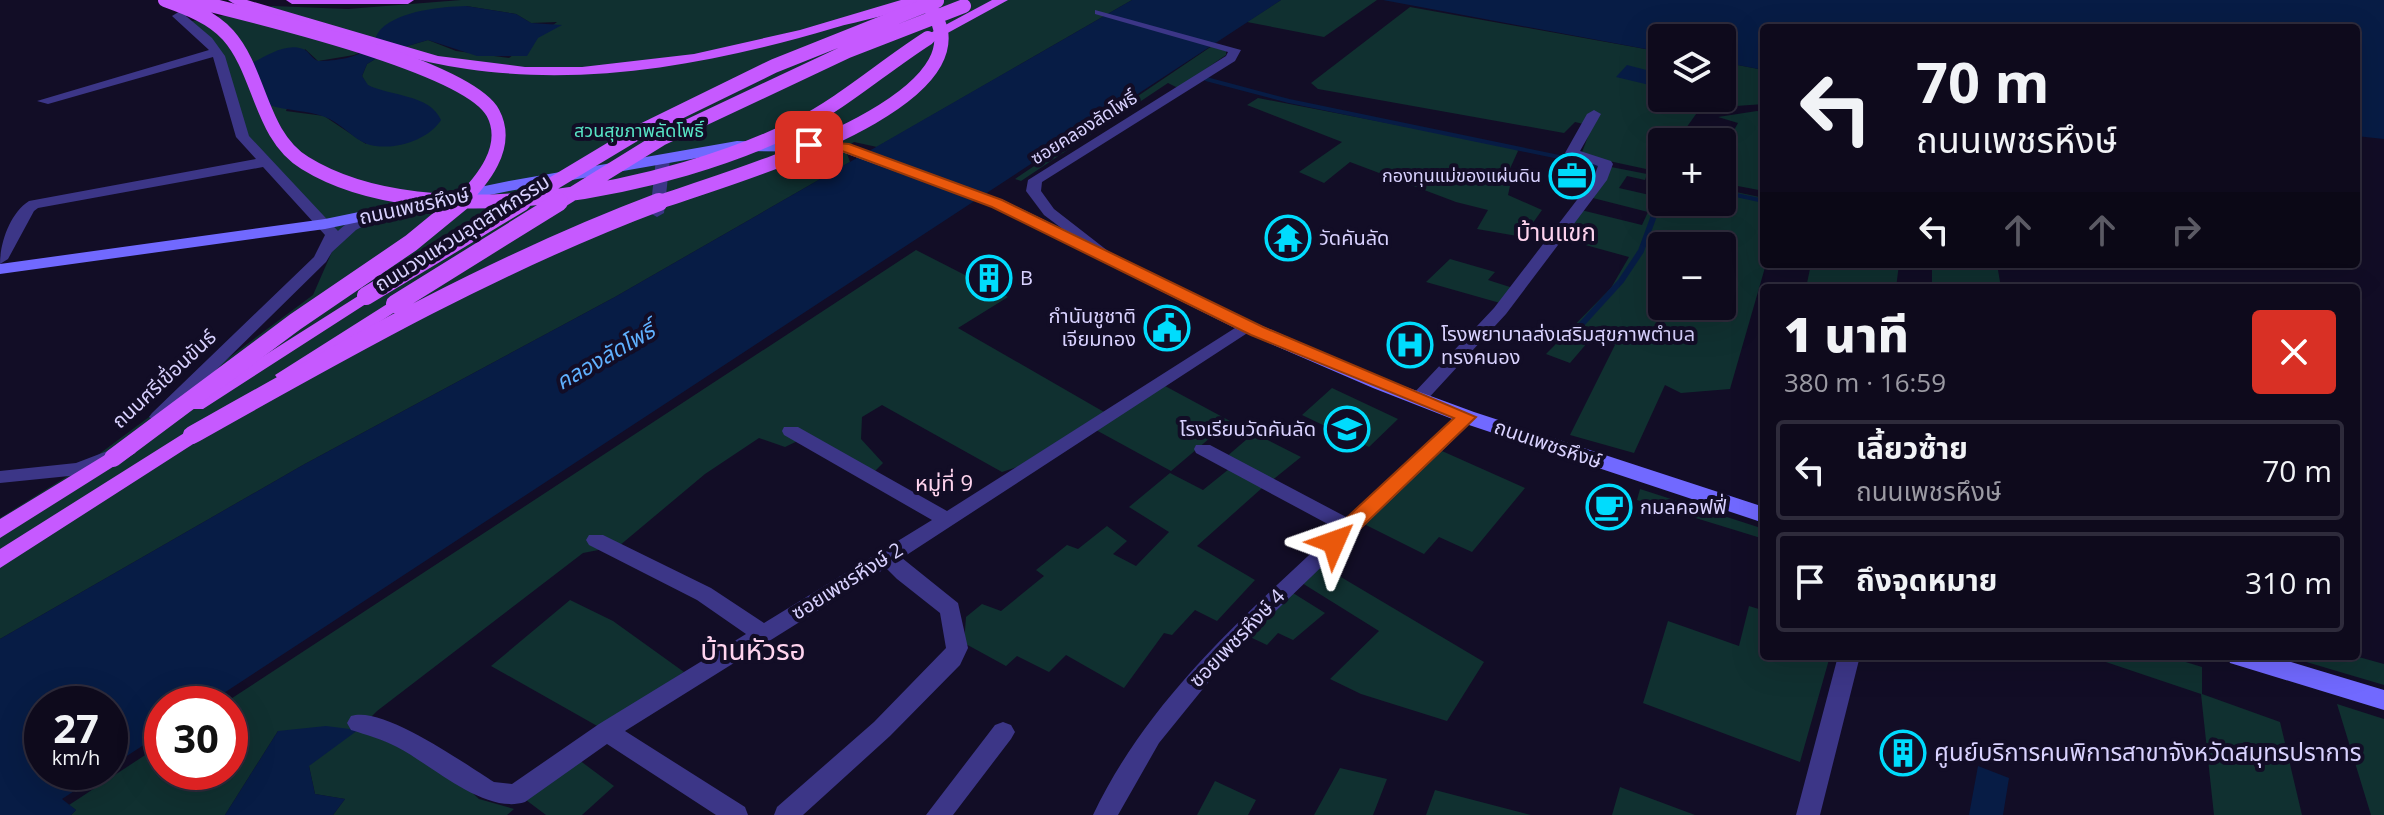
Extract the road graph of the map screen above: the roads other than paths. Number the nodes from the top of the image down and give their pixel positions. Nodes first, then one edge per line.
1 (165, 0) edge
2 (191, 0) edge
3 (208, 0) edge
4 (234, 0) edge
5 (292, 0) edge
6 (408, 0) edge
7 (914, 0) edge
8 (923, 0) edge
9 (939, 0) edge
10 (979, 0) edge
11 (1002, 0) edge
12 (1103, 13) dead end
13 (216, 52) junction
14 (43, 101) dead end
15 (1594, 114) dead end
16 (663, 159) junction
17 (265, 162) junction
18 (382, 212) junction
19 (657, 213) dead end
20 (325, 224) junction
21 (323, 256) junction
22 (0, 259) edge
23 (1112, 261) junction
24 (0, 269) edge
25 (1246, 326) junction
26 (1418, 399) junction
27 (1467, 417) junction
28 (791, 431) dead end
29 (192, 435) junction
30 (1203, 449) dead end
31 (113, 458) junction
32 (0, 477) edge
33 (1760, 514) edge
34 (947, 520) junction
35 (1350, 527) junction
36 (0, 530) edge
37 (596, 540) dead end
38 (888, 556) junction
39 (0, 560) edge
40 (763, 634) junction
41 (1848, 660) edge
42 (2252, 660) edge
43 (2384, 700) edge
44 (359, 723) dead end
45 (607, 731) junction
46 (1003, 732) dead end
47 (736, 815) edge
48 (786, 815) edge
49 (938, 815) edge
50 (1105, 815) edge
51 (1808, 815) edge

1 - 11 main road, bridge
2 - 31 main road, ถนนวงแหวนอุตสาหกรรม, bridge
3 - 13 street
4 - 7 main road
5 - 6 main road
8 - 29 main road, bridge
9 - 31 main road, ถนนวงแหวนอุตสาหกรรม, bridge
10 - 29 main road, ถนนวงแหวนอุตสาหกรรม, bridge
12 - 23 street, ซอยคลองลัดโพธิ์
13 - 14 street
13 - 17 street
15 - 26 street
16 - 18 main road, ถนนเพชรหึงษ์
16 - 19 street
16 - 23 main road, ถนนเพชรหึงษ์
17 - 20 street
17 - 22 street
18 - 20 main road, ถนนเพชรหึงษ์
18 - 21 street, ถนนศรีเขื่อนขันธ์
20 - 21 street
20 - 24 main road, ถนนเพชรหึงษ์
21 - 32 street, ถนนศรีเขื่อนขันธ์
23 - 25 main road, ถนนเพชรหึงษ์
25 - 26 main road, ถนนเพชรหึงษ์
25 - 34 street, ซอยเพชรหึงษ์ 2
26 - 27 main road, ถนนเพชรหึงษ์
27 - 33 main road, ถนนเพชรหึงษ์
27 - 35 street, ซอยเพชรหึงษ์ 4
28 - 34 street
29 - 39 main road, ถนนวงแหวนอุตสาหกรรม
30 - 35 street
31 - 36 main road, ถนนวงแหวนอุตสาหกรรม
34 - 38 street, ซอยเพชรหึงษ์ 2
35 - 50 street, ซอยเพชรหึงษ์ 4
37 - 40 street
38 - 40 street, ซอยเพชรหึงษ์ 2
38 - 48 street
40 - 45 street, ซอยเพชรหึงษ์ 2
41 - 51 street
42 - 43 main road
44 - 45 street, ซอยเพชรหึงษ์ 2
45 - 47 street
46 - 49 street

